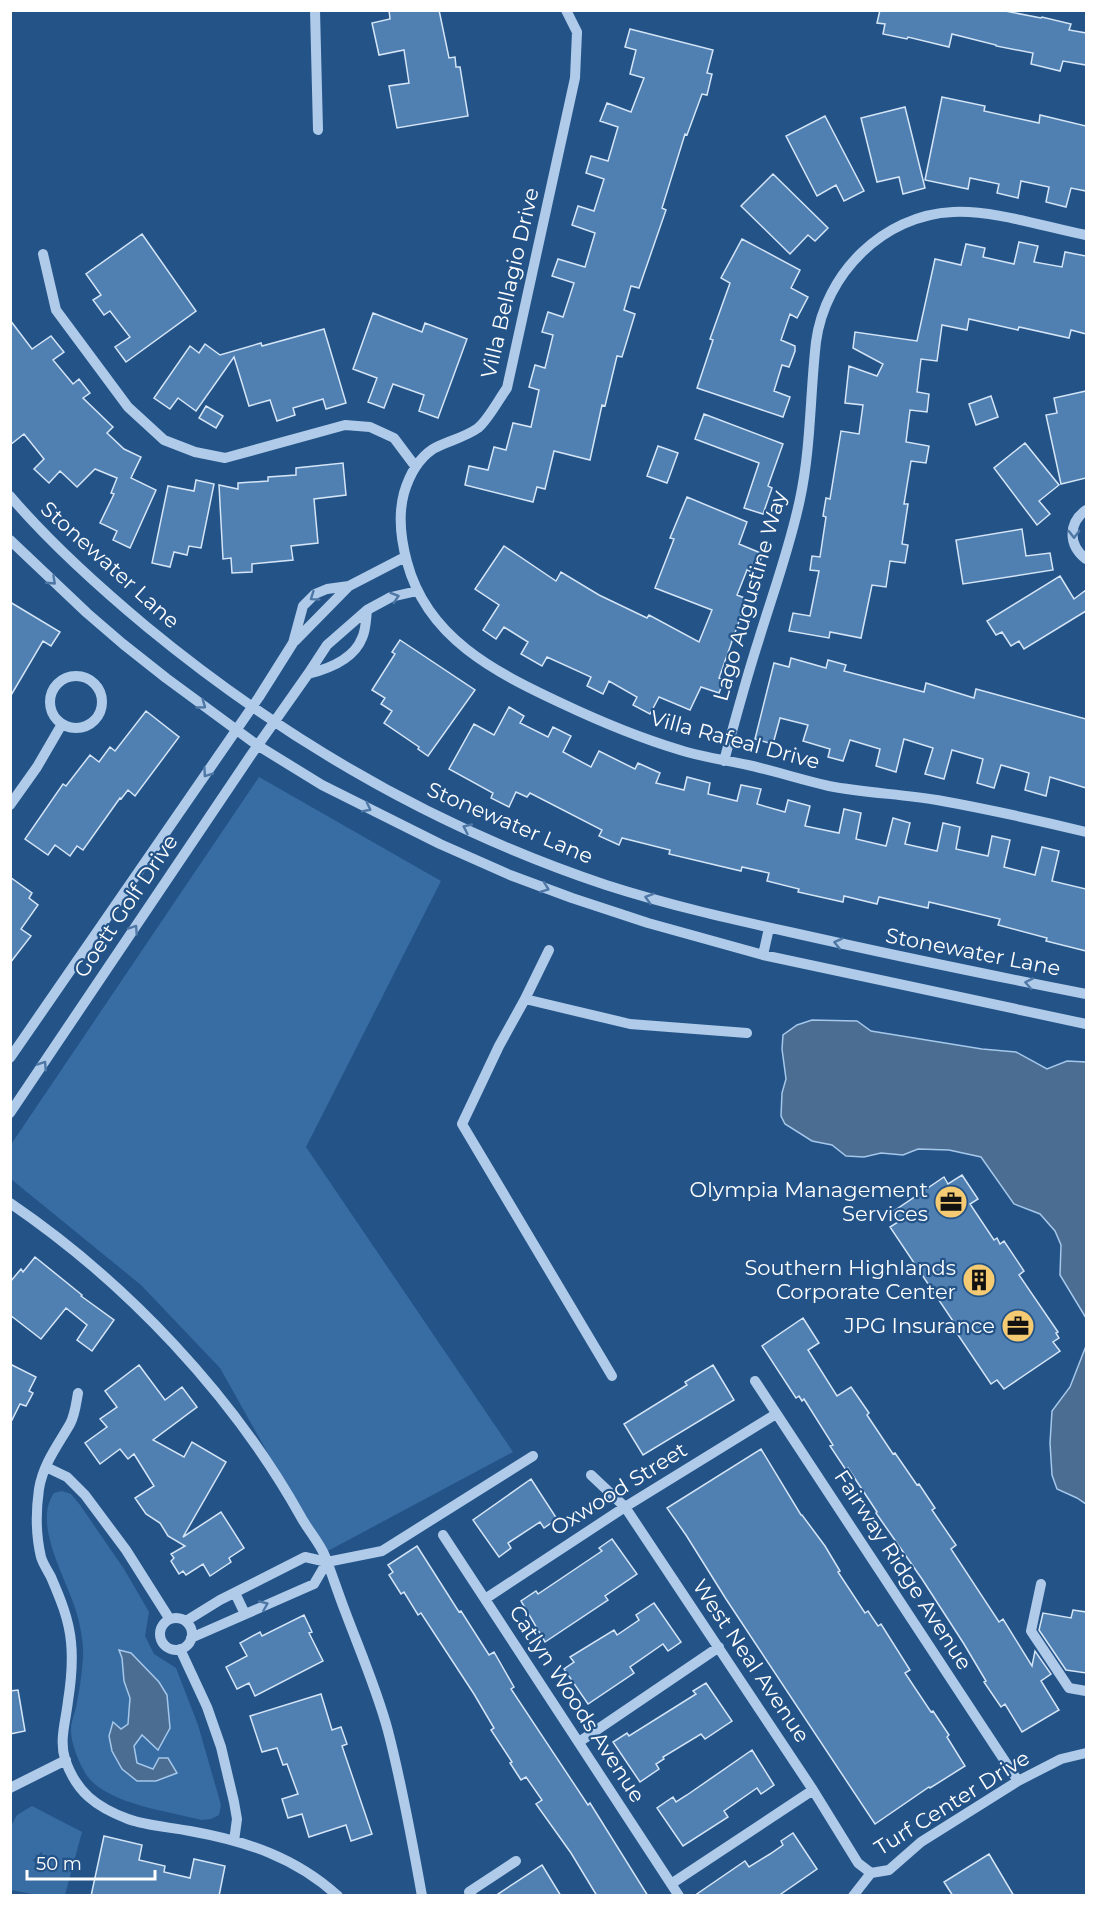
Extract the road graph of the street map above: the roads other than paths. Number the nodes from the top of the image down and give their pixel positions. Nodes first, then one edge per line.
1 (315, 10) edge
2 (566, 10) edge
3 (318, 130) dead end
4 (1086, 235) edge
5 (43, 254) dead end
6 (415, 466) junction
7 (10, 496) edge
8 (1086, 510) edge
9 (10, 540) edge
10 (405, 556) junction
11 (1086, 559) edge
12 (349, 586) junction
13 (417, 591) junction
14 (367, 610) junction
15 (293, 643) junction
16 (308, 674) junction
17 (252, 708) junction
18 (275, 722) junction
19 (62, 724) junction
20 (236, 730) junction
21 (257, 746) junction
22 (724, 761) junction
23 (10, 806) edge
24 (1086, 832) edge
25 (769, 928) junction
26 (549, 950) dead end
27 (762, 955) junction
28 (1086, 994) edge
29 (525, 999) junction
30 (1086, 1024) edge
31 (747, 1033) dead end
32 (10, 1058) edge
33 (10, 1113) edge
34 (10, 1203) edge
35 (612, 1376) dead end
36 (755, 1381) dead end
37 (78, 1393) dead end
38 (776, 1414) junction
39 (533, 1456) dead end
40 (46, 1467) junction
41 (591, 1475) dead end
42 (625, 1506) junction
43 (443, 1535) dead end
44 (327, 1562) junction
45 (1041, 1584) dead end
46 (235, 1593) junction
47 (485, 1599) junction
48 (245, 1614) junction
49 (169, 1618) junction
50 (186, 1621) junction
51 (191, 1638) junction
52 (719, 1647) junction
53 (180, 1649) junction
54 (1086, 1691) edge
55 (579, 1742) junction
56 (1086, 1753) edge
57 (66, 1760) junction
58 (1018, 1781) junction
59 (10, 1788) edge
60 (813, 1791) junction
61 (234, 1841) junction
62 (516, 1861) dead end
63 (871, 1873) junction
64 (671, 1884) junction
65 (338, 1896) edge
66 (422, 1896) edge
67 (472, 1896) edge
68 (679, 1896) edge
69 (853, 1896) edge

1 - 3 street
2 - 6 street, Villa Bellagio Drive
4 - 22 street, Lago Augustine Way
5 - 6 street
6 - 10 street, Villa Bellagio Drive
7 - 17 street, Stonewater Lane
8 -> 11 street
9 -> 20 street
10 - 12 street
10 - 13 street, Villa Rafeal Drive
12 - 15 street
12 -> 15 street
14 -> 13 street, Goett Golf Drive
13 - 22 street, Villa Rafeal Drive
14 - 16 street, Goett Golf Drive
14 - 16 street
15 - 17 street, Goett Golf Drive
16 - 18 street, Goett Golf Drive
17 - 18 street, Stonewater Lane
17 - 20 street, Goett Golf Drive
18 - 21 street, Goett Golf Drive
25 -> 18 street, Stonewater Lane
19 - 19 street
19 - 23 street
20 - 21 street
20 -> 32 street, Goett Golf Drive
21 -> 27 street
33 -> 21 street, Goett Golf Drive
22 - 24 street, Villa Rafeal Drive
25 - 27 street
28 -> 25 street, Stonewater Lane
26 - 29 street
27 - 30 street
29 - 31 street
29 - 35 street
34 - 44 street
36 - 38 street, Fairway Ridge Avenue
37 - 40 street
38 - 42 street, Oxwood Street
38 - 58 street, Fairway Ridge Avenue
39 - 44 street
40 - 49 street
40 - 57 street
41 - 42 street, West Neal Avenue
42 - 47 street, Oxwood Street
42 - 52 street, West Neal Avenue
43 - 47 street, Catlyn Woods Avenue
44 - 46 street
48 -> 44 street
44 - 66 street
45 - 54 street
46 - 48 street
46 - 50 street
47 - 55 street, Catlyn Woods Avenue
48 - 51 street
49 - 50 street
49 - 53 street
50 - 51 street
51 - 53 street
52 - 55 street
52 - 60 street, West Neal Avenue
53 - 61 street
55 - 64 street, Catlyn Woods Avenue
56 - 58 street, Turf Center Drive
57 - 59 street
57 - 61 street
58 - 63 street, Turf Center Drive
60 - 63 street, West Neal Avenue
60 - 64 street
61 - 65 street
62 - 67 street
63 - 69 street
64 - 68 street, Catlyn Woods Avenue

